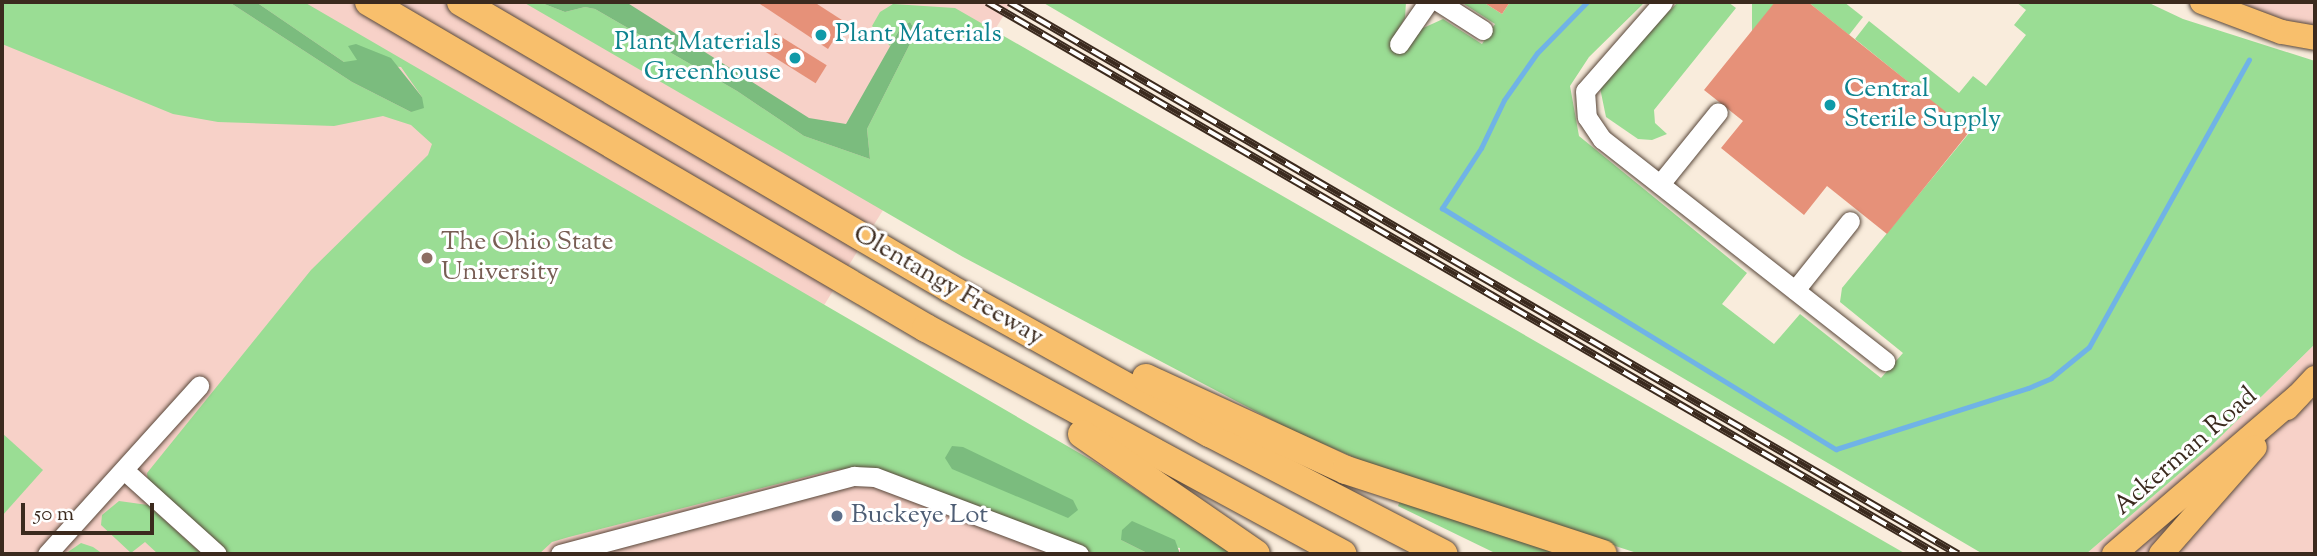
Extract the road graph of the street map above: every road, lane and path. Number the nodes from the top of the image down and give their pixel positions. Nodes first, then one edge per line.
1 (369, 2) edge
2 (461, 2) edge
3 (1428, 2) edge
4 (1439, 2) edge
5 (1663, 2) edge
6 (2202, 2) edge
7 (1483, 30) dead end
8 (2315, 38) edge
9 (1399, 44) dead end
10 (1718, 112) dead end
11 (1660, 184) junction
12 (1850, 221) dead end
13 (949, 288) junction
14 (1795, 290) junction
15 (926, 328) junction
16 (1885, 361) dead end
17 (2315, 378) edge
18 (199, 386) dead end
19 (2298, 396) junction
20 (124, 470) junction
21 (47, 554) edge
22 (217, 554) edge
23 (560, 554) edge
24 (1079, 554) edge
25 (1256, 554) edge
26 (1343, 554) edge
27 (1444, 554) edge
28 (1603, 554) edge
29 (2113, 554) edge
30 (2161, 554) edge

1 - 15 highway, Olentangy Freeway
2 - 13 highway, Olentangy Freeway
3 - 9 lane
4 - 7 lane
5 - 11 lane
6 - 8 main road
10 - 11 lane
11 - 14 lane
12 - 14 lane
13 - 27 highway, Olentangy Freeway
13 - 28 highway
14 - 16 lane
15 - 25 highway
15 - 26 highway, Olentangy Freeway
17 - 19 main road, Ackerman Road
18 - 20 lane
19 - 29 main road, Ackerman Road
19 - 30 main road, Ackerman Road
20 - 21 lane
20 - 22 lane
23 - 24 lane

